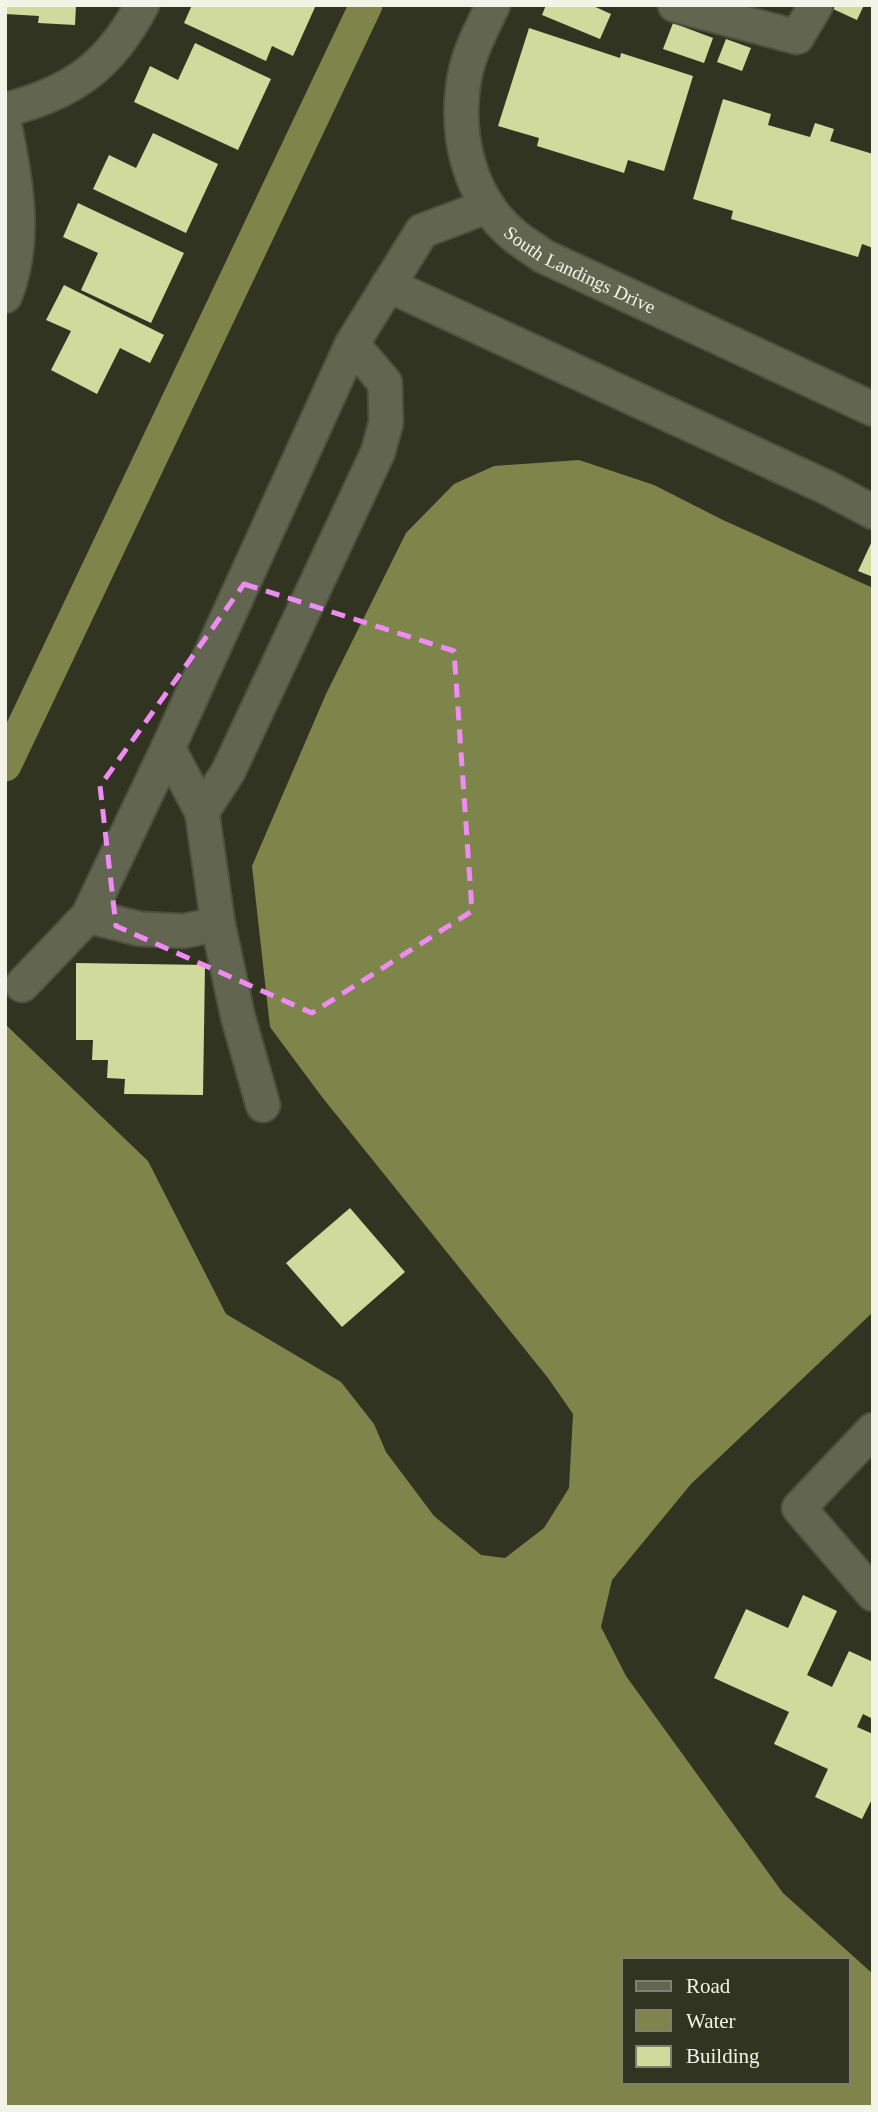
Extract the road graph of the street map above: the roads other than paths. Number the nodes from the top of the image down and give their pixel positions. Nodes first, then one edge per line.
1 (142, 5) edge
2 (493, 5) edge
3 (675, 5) edge
4 (816, 5) edge
5 (5, 110) edge
6 (5, 127) edge
7 (488, 206) junction
8 (388, 285) junction
9 (5, 296) edge
10 (352, 344) junction
11 (873, 409) edge
12 (873, 512) edge
13 (168, 748) junction
14 (202, 812) junction
15 (88, 916) junction
16 (218, 924) junction
17 (22, 985) dead end
18 (263, 1105) dead end
19 (873, 1430) edge
20 (873, 1594) edge

1 - 5 street
2 - 7 street, South Landings Drive
3 - 4 street
6 - 9 street
7 - 8 street
7 - 11 street, South Landings Drive
8 - 10 street
8 - 12 street
10 - 13 street
10 - 14 street
13 - 14 street
13 - 15 street
14 - 16 street
15 - 16 street
15 - 17 street
16 - 18 street
19 - 20 street

